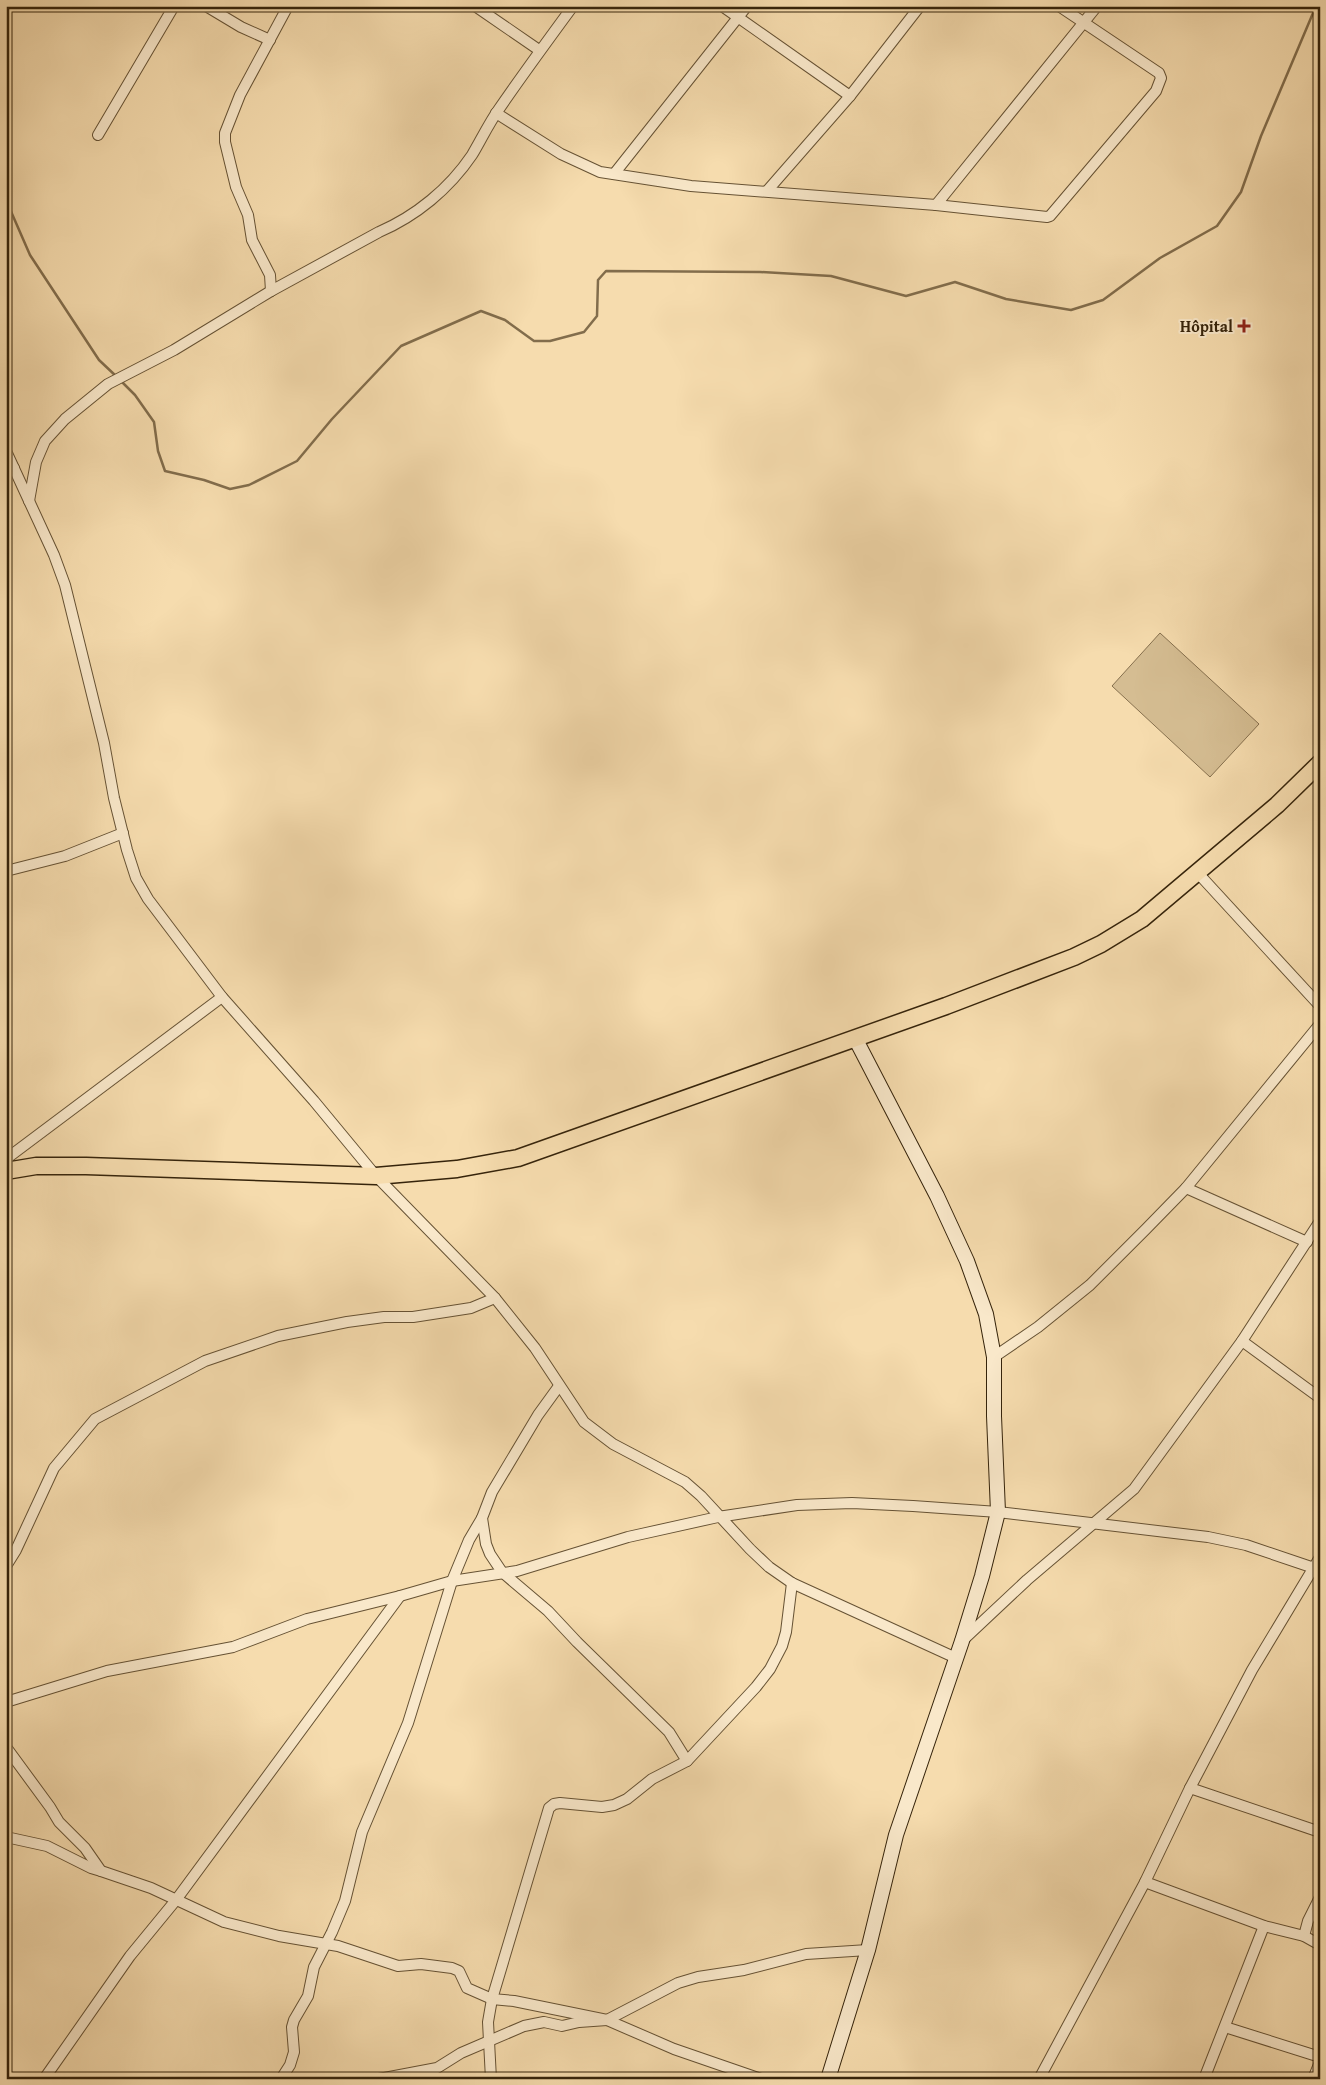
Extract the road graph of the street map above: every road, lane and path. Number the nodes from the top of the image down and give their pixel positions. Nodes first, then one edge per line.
1 (174, 6) edge
2 (206, 6) edge
3 (288, 6) edge
4 (475, 6) edge
5 (573, 6) edge
6 (722, 6) edge
7 (747, 6) edge
8 (920, 6) edge
9 (1059, 6) edge
10 (1097, 6) edge
11 (738, 18) junction
12 (1084, 22) junction
13 (270, 40) junction
14 (539, 50) junction
15 (850, 96) junction
16 (496, 114) junction
17 (98, 135) dead end
18 (614, 174) junction
19 (767, 191) junction
20 (936, 205) junction
21 (271, 290) junction
22 (6, 451) edge
23 (10, 471) edge
24 (29, 501) junction
25 (1320, 763) edge
26 (123, 833) junction
27 (6, 871) edge
28 (1196, 871) junction
29 (222, 997) junction
30 (1320, 1006) edge
31 (1320, 1024) edge
32 (855, 1038) junction
33 (9, 1165) edge
34 (376, 1176) junction
35 (1186, 1188) junction
36 (1320, 1221) edge
37 (1306, 1242) junction
38 (495, 1298) junction
39 (1242, 1342) junction
40 (994, 1357) junction
41 (559, 1386) junction
42 (1320, 1398) edge
43 (998, 1512) junction
44 (718, 1517) junction
45 (482, 1518) junction
46 (1092, 1523) junction
47 (1320, 1557) edge
48 (6, 1566) edge
49 (1317, 1568) edge
50 (502, 1572) junction
51 (452, 1581) junction
52 (792, 1583) junction
53 (400, 1596) junction
54 (962, 1641) junction
55 (956, 1658) junction
56 (6, 1702) edge
57 (6, 1747) edge
58 (688, 1761) junction
59 (1190, 1788) junction
60 (1320, 1832) edge
61 (6, 1837) edge
62 (101, 1871) junction
63 (1145, 1882) junction
64 (1320, 1897) edge
65 (176, 1900) junction
66 (1264, 1926) junction
67 (1304, 1936) junction
68 (326, 1944) junction
69 (1320, 1945) edge
70 (868, 1950) junction
71 (492, 1999) junction
72 (607, 2020) junction
73 (1225, 2027) junction
74 (489, 2041) junction
75 (1320, 2057) edge
76 (1320, 2062) edge
77 (44, 2079) edge
78 (281, 2079) edge
79 (379, 2079) edge
80 (491, 2079) edge
81 (761, 2079) edge
82 (828, 2079) edge
83 (1039, 2079) edge
84 (1204, 2079) edge
85 (1313, 2079) edge

1 - 17 street
2 - 13 street
3 - 13 street
4 - 14 street
5 - 14 street
6 - 11 street
7 - 11 street
8 - 15 street
9 - 12 street
10 - 12 street
11 - 15 street
11 - 18 street
12 - 20 street
12 - 20 street
13 - 21 street
14 - 16 street
15 - 19 street
16 - 18 street
16 - 21 street
18 - 19 street
19 - 20 street
21 - 24 street
22 - 23 street
23 - 24 street
24 - 26 street
25 - 28 main road
26 - 27 street
26 - 29 street
28 - 30 street
28 - 32 main road
29 - 33 street
29 - 34 street
31 - 35 street
32 - 34 main road
32 - 40 main road
33 - 34 main road
34 - 38 street
35 - 37 street
35 - 40 street
36 - 37 street
37 - 39 street
38 - 41 street
38 - 48 street
39 - 42 street
39 - 46 street
40 - 43 main road
41 - 44 street
41 - 45 street
43 - 44 street
43 - 46 street
43 - 54 main road
44 - 50 street
44 - 52 street
45 - 50 street
45 - 51 street
46 - 49 street
46 - 54 street
47 - 49 street
49 - 59 street
50 - 51 street
50 - 58 street
51 - 53 street
51 - 68 street
52 - 55 street
52 - 58 street
53 - 56 street
53 - 65 street
54 - 55 main road
55 - 70 main road
57 - 62 street
58 - 71 street
59 - 60 street
59 - 63 street
61 - 62 street
62 - 65 street
63 - 66 street
63 - 83 street
64 - 67 street
65 - 68 street
65 - 77 street
66 - 67 street
66 - 73 street
67 - 69 street
68 - 71 street
68 - 78 street
70 - 72 street
70 - 82 main road
71 - 72 street
71 - 74 street
72 - 74 street
72 - 81 street
73 - 75 street
73 - 84 street
74 - 79 street
74 - 80 street
76 - 85 street

